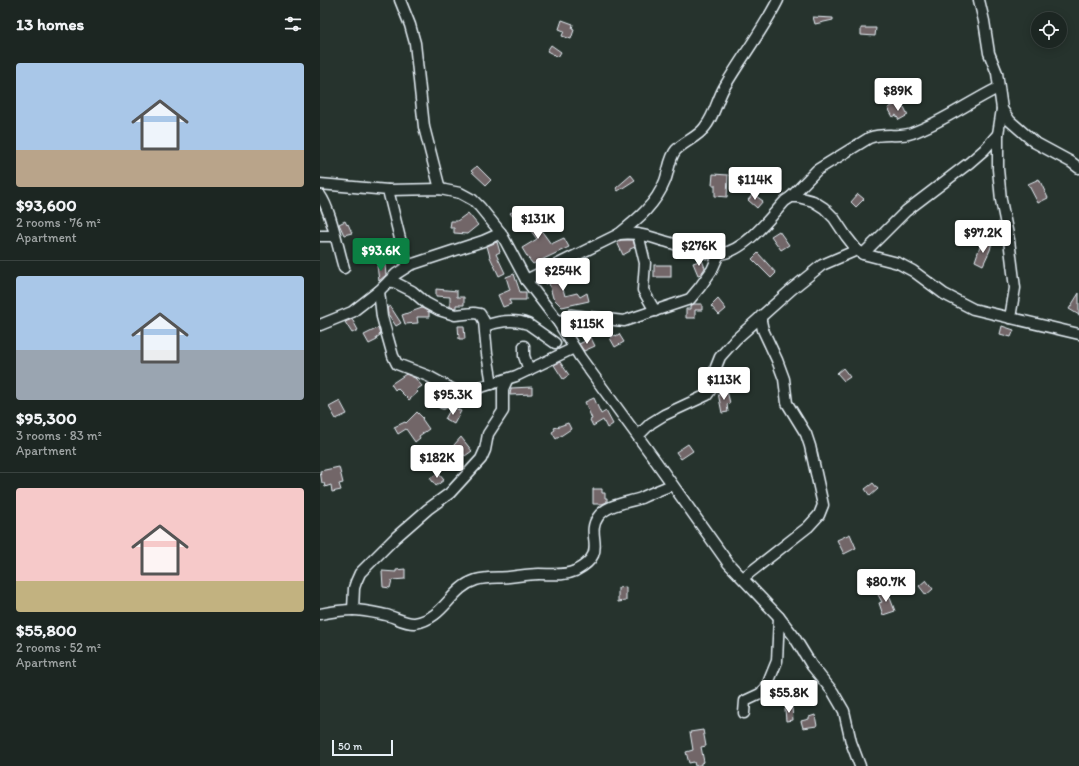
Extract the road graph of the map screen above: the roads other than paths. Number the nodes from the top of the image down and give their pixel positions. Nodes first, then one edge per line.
1 (400, 0) edge
2 (778, 0) edge
3 (979, 0) edge
4 (998, 88) junction
5 (1002, 109) junction
6 (998, 134) junction
7 (1079, 168) edge
8 (320, 184) edge
9 (388, 190) junction
10 (440, 190) junction
11 (320, 195) edge
12 (791, 197) junction
13 (501, 233) junction
14 (619, 234) junction
15 (638, 234) junction
16 (320, 236) edge
17 (335, 236) junction
18 (860, 252) junction
19 (719, 254) junction
20 (407, 267) junction
21 (344, 268) dead end
22 (526, 280) junction
23 (389, 281) junction
24 (379, 292) junction
25 (655, 312) junction
26 (761, 316) junction
27 (1010, 318) junction
28 (560, 324) junction
29 (320, 325) edge
30 (485, 326) junction
31 (1079, 334) edge
32 (555, 343) junction
33 (524, 346) dead end
34 (574, 348) junction
35 (553, 358) junction
36 (529, 370) junction
37 (506, 380) junction
38 (492, 384) junction
39 (463, 395) junction
40 (443, 403) dead end
41 (638, 436) junction
42 (672, 485) junction
43 (742, 578) junction
44 (353, 610) junction
45 (320, 614) edge
46 (780, 617) junction
47 (744, 713) dead end
48 (860, 766) edge

1 - 10 street
2 - 14 street
3 - 4 street
4 - 5 street
4 - 12 street
5 - 6 street
5 - 7 street
6 - 18 street
6 - 27 street
8 - 9 street
9 - 10 street
9 - 20 street
10 - 13 street
11 - 17 street
12 - 18 street
12 - 19 street
13 - 20 street
13 - 22 street
14 - 15 street
14 - 22 street
15 - 19 street
15 - 25 street
16 - 17 street
17 - 21 street
18 - 26 street
18 - 27 street
19 - 25 street
20 - 23 street
22 - 28 street
23 - 24 street
23 - 30 street
24 - 29 street
24 - 39 street
25 - 28 street
26 - 41 street
26 - 43 street
27 - 31 street
28 - 32 street
28 - 34 street
30 - 32 street
30 - 38 street
32 - 35 street
33 - 36 street
34 - 35 street
34 - 41 street
35 - 36 street
36 - 37 street
37 - 38 street
37 - 44 street
38 - 39 street
39 - 40 street
41 - 42 street
42 - 43 street
42 - 44 street
43 - 46 street
44 - 45 street
46 - 47 street
46 - 48 street

